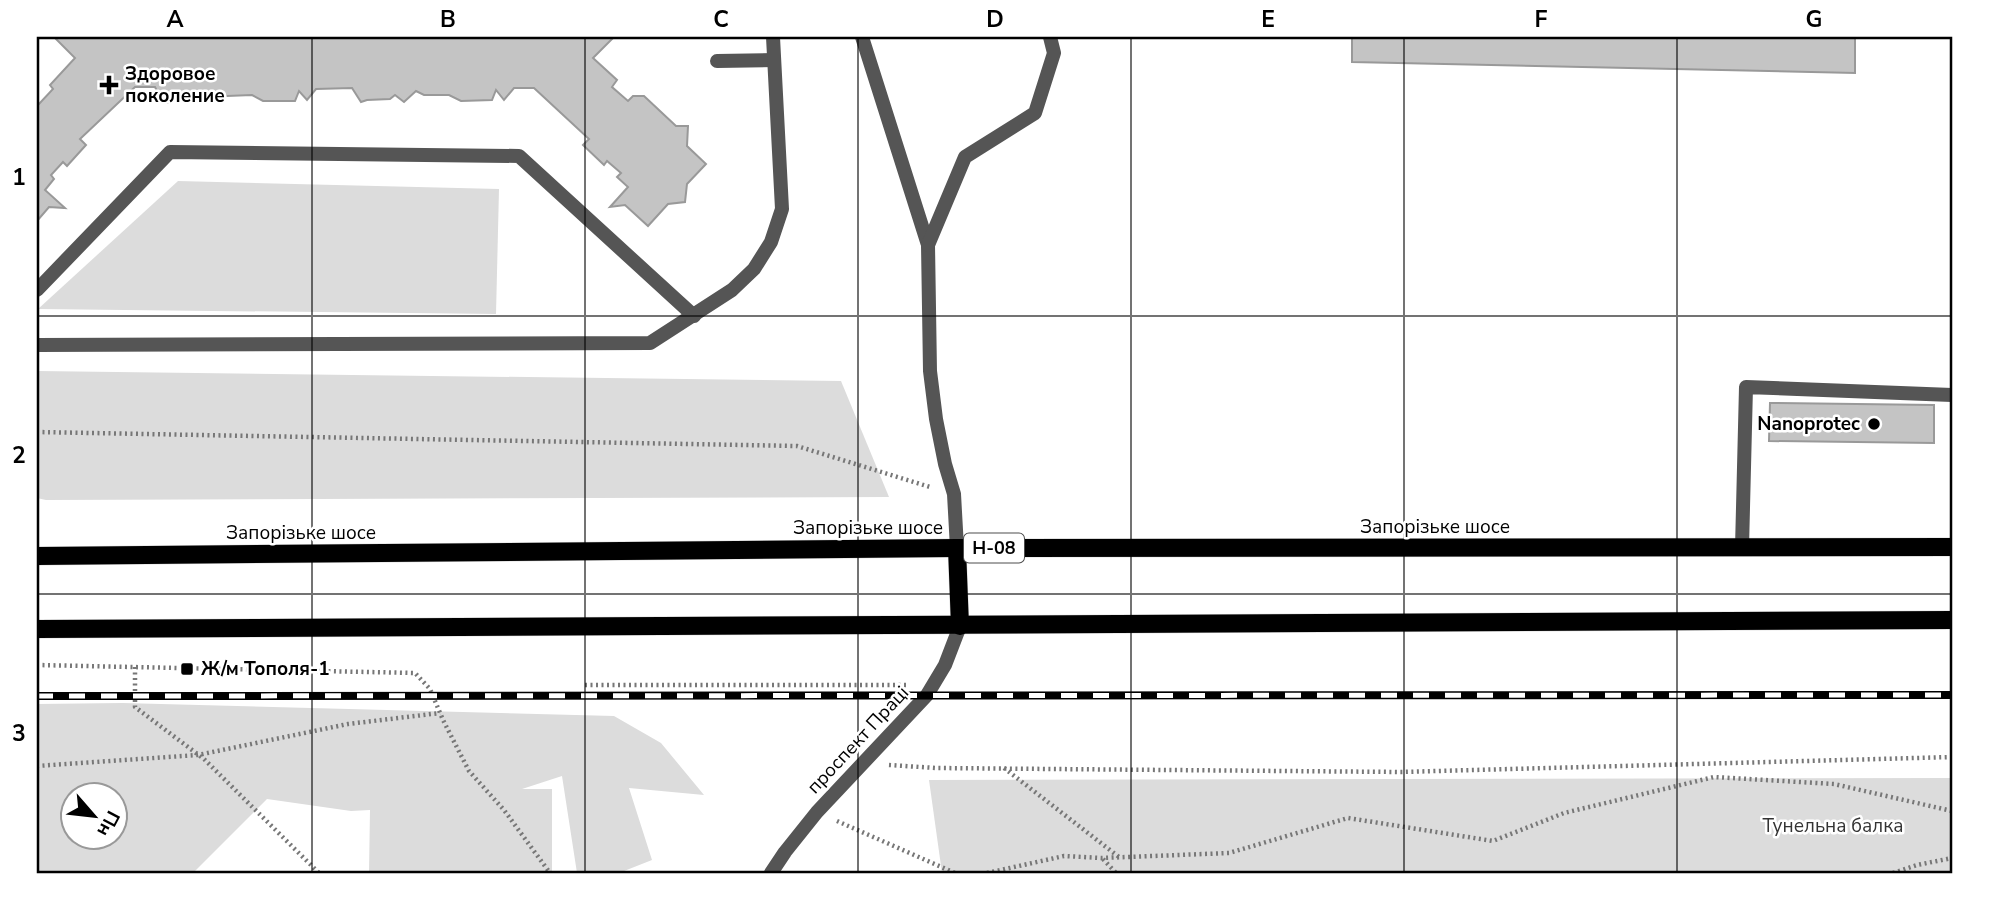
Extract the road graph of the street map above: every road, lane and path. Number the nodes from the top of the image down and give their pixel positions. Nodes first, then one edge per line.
1 (773, 37) edge
2 (862, 37) edge
3 (1050, 37) edge
4 (774, 60) junction
5 (717, 61) dead end
6 (928, 245) junction
7 (37, 290) edge
8 (694, 316) junction
9 (37, 345) edge
10 (1952, 384) edge
11 (1935, 394) junction
12 (1952, 395) edge
13 (37, 432) edge
14 (954, 494) junction
15 (1952, 547) edge
16 (957, 548) junction
17 (1742, 548) junction
18 (37, 556) edge
19 (1952, 620) edge
20 (961, 626) junction
21 (37, 629) edge
22 (37, 665) edge
23 (135, 667) junction
24 (585, 685) dead end
25 (932, 685) junction
26 (440, 713) junction
27 (198, 755) junction
28 (1952, 757) edge
29 (864, 764) junction
30 (37, 766) edge
31 (1003, 768) junction
32 (1952, 810) edge
33 (817, 812) junction
34 (1119, 857) junction
35 (1102, 858) junction
36 (1952, 858) edge
37 (318, 873) edge
38 (550, 873) edge
39 (771, 873) edge
40 (955, 873) edge
41 (987, 873) edge
42 (1116, 873) edge
43 (1893, 873) edge

1 - 4 street
2 - 6 street
3 - 6 street
4 - 5 street
4 - 8 street
6 - 14 street
7 - 8 street
8 - 9 street
10 - 11 street
11 - 12 street
11 - 17 street
13 - 14 path
14 - 16 street
15 - 17 main road, Запорізьке шосе / Н-08
16 - 17 main road, Запорізьке шосе / Н-08
16 - 18 main road, Запорізьке шосе / Н-08
16 - 20 main road
19 - 20 main road
20 - 21 main road
20 - 25 street, проспект Праці
22 - 23 path
23 - 26 path
23 - 27 path
24 - 25 path
25 - 29 street, проспект Праці
26 - 27 path
26 - 38 path
27 - 30 path
27 - 37 path
28 - 31 path
29 - 31 path
29 - 33 street, проспект Праці
31 - 34 path
32 - 34 path
33 - 39 street, проспект Праці
33 - 40 path
34 - 35 path
35 - 41 path
35 - 42 path
36 - 43 path

